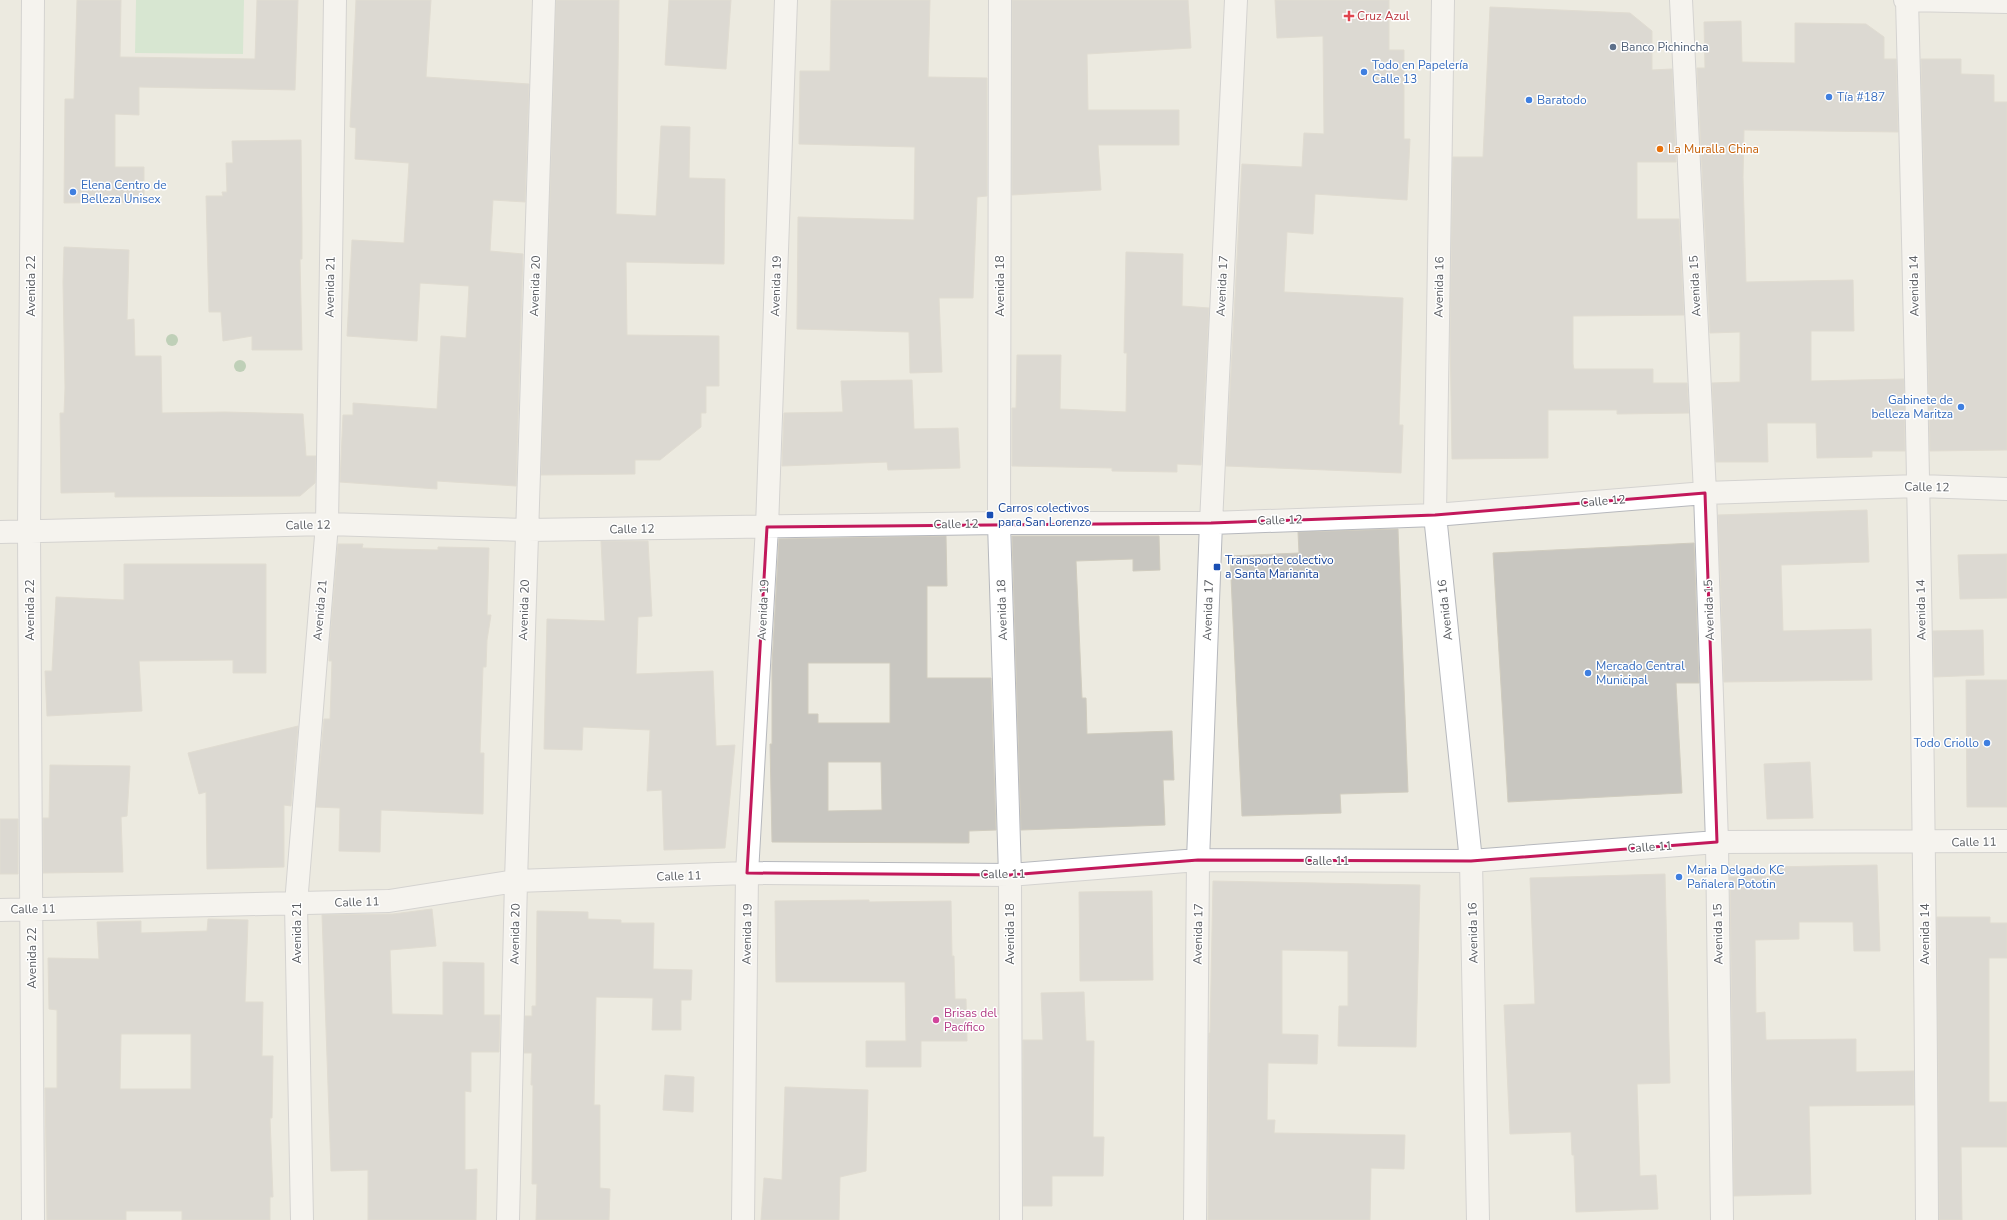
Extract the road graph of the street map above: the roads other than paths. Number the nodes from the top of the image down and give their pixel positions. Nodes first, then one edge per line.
1 (33, 0) edge
2 (335, 0) edge
3 (544, 0) edge
4 (786, 0) edge
5 (1000, 0) edge
6 (1236, 0) edge
7 (1443, 0) edge
8 (1681, 0) edge
9 (1906, 0) edge
10 (2007, 2) edge
11 (1919, 486) junction
12 (2007, 489) edge
13 (1705, 494) junction
14 (1435, 515) junction
15 (1211, 522) junction
16 (999, 523) junction
17 (327, 524) junction
18 (767, 527) junction
19 (527, 530) junction
20 (29, 531) junction
21 (0, 532) edge
22 (2007, 841) edge
23 (1717, 842) junction
24 (1925, 842) junction
25 (1198, 860) junction
26 (1471, 861) junction
27 (747, 873) junction
28 (1010, 875) junction
29 (516, 881) junction
30 (296, 904) junction
31 (32, 909) junction
32 (0, 910) edge
33 (33, 1220) edge
34 (302, 1220) edge
35 (508, 1220) edge
36 (743, 1220) edge
37 (1011, 1220) edge
38 (1195, 1220) edge
39 (1478, 1220) edge
40 (1722, 1220) edge
41 (1927, 1220) edge

1 - 20 street, Avenida 22
2 - 17 street, Avenida 21
3 - 19 street, Avenida 20
4 - 18 street, Avenida 19
5 - 16 street, Avenida 18
6 - 15 street, Avenida 17
7 - 14 street, Avenida 16
8 - 13 street, Avenida 15
9 - 10 street
9 - 11 street, Avenida 14
11 - 12 street, Calle 12
11 - 13 street, Calle 12
11 - 24 street, Avenida 14
13 - 14 street, Calle 12
13 - 23 street, Avenida 15
14 - 15 street, Calle 12
14 - 26 street, Avenida 16
15 - 16 street, Calle 12
15 - 25 street, Avenida 17
16 - 18 street, Calle 12
16 - 28 street, Avenida 18
17 - 19 street, Calle 12
17 - 20 street, Calle 12
17 - 30 street, Avenida 21
18 - 19 street, Calle 12
18 - 27 street, Avenida 19
19 - 29 street, Avenida 20
20 - 21 street, Calle 12
20 - 31 street, Avenida 22
22 - 24 street, Calle 11
23 - 24 street, Calle 11
23 - 26 street, Calle 11
23 - 40 street, Avenida 15
24 - 41 street, Avenida 14
25 - 26 street, Calle 11
25 - 28 street, Calle 11
25 - 38 street, Avenida 17
26 - 39 street, Avenida 16
27 - 28 street, Calle 11
27 - 29 street, Calle 11
27 - 36 street, Avenida 19
28 - 37 street, Avenida 18
29 - 30 street, Calle 11
29 - 35 street, Avenida 20
30 - 31 street, Calle 11
30 - 34 street, Avenida 21
31 - 32 street, Calle 11
31 - 33 street, Avenida 22

